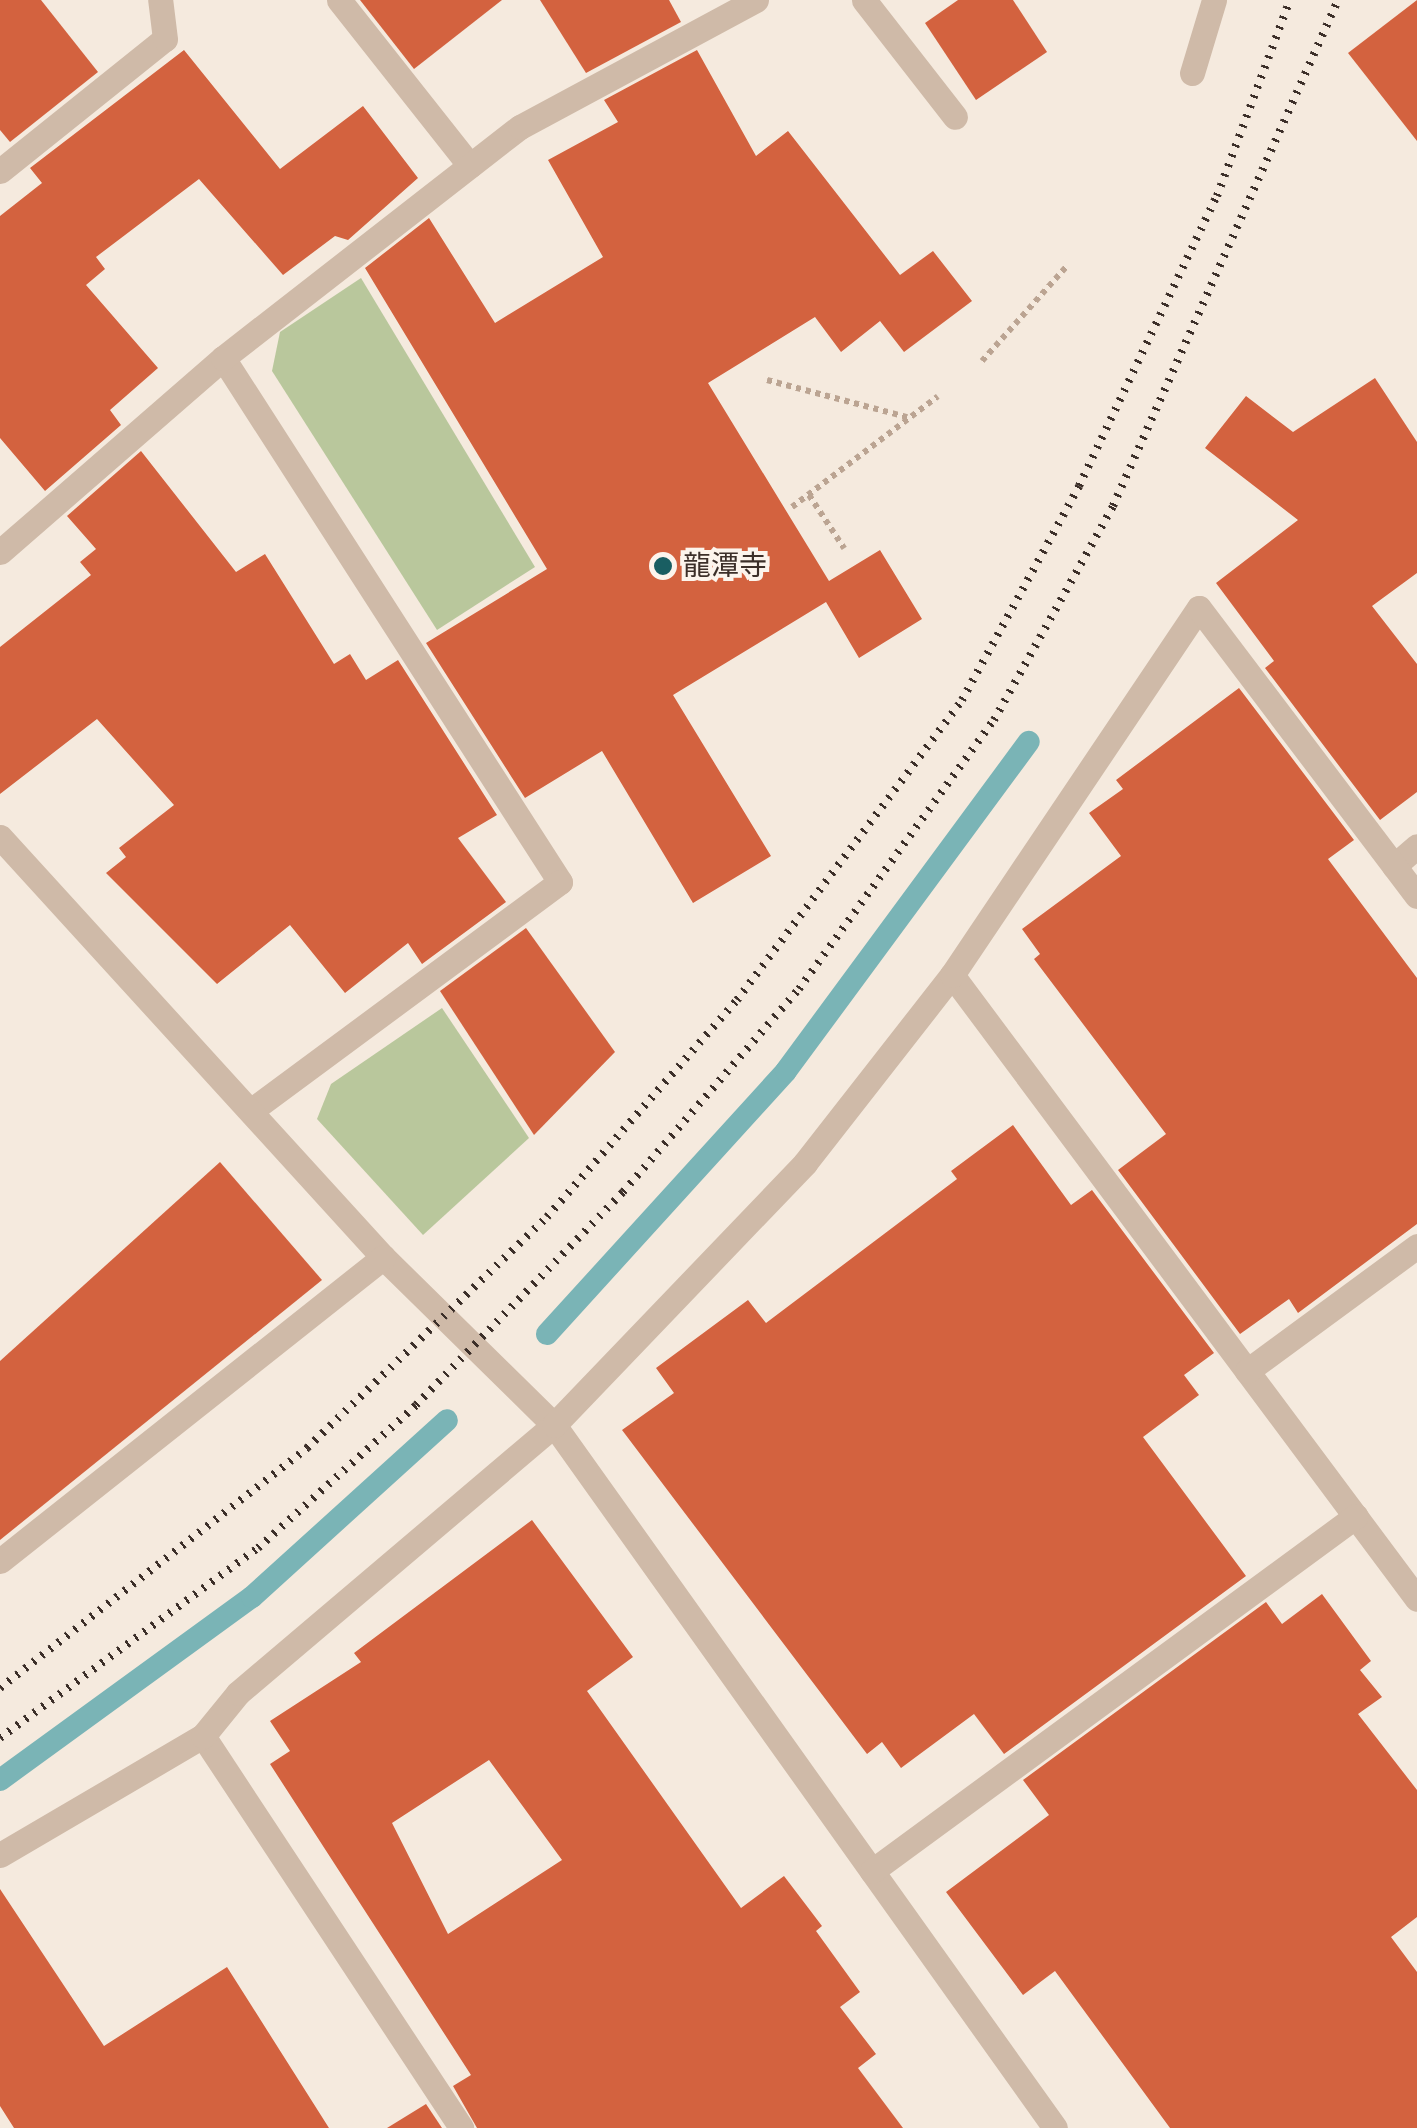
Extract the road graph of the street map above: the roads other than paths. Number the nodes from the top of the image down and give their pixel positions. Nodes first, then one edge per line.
1 (339, 0) edge
2 (756, 0) edge
3 (864, 0) edge
4 (1214, 0) edge
5 (167, 3) edge
6 (1192, 74) dead end
7 (954, 117) dead end
8 (470, 166) junction
9 (0, 171) edge
10 (223, 358) junction
11 (0, 552) edge
12 (0, 838) edge
13 (1417, 846) edge
14 (1394, 866) junction
15 (1417, 896) edge
16 (952, 974) junction
17 (250, 1111) junction
18 (1417, 1246) edge
19 (383, 1257) junction
20 (1247, 1371) junction
21 (554, 1425) junction
22 (1356, 1516) junction
23 (0, 1561) edge
24 (1417, 1598) edge
25 (203, 1736) junction
26 (0, 1855) edge
27 (872, 1871) junction
28 (461, 2128) edge
29 (1055, 2128) edge

1 - 8 street
2 - 8 street
3 - 7 street
4 - 6 street
5 - 9 street
8 - 10 street
10 - 11 street
10 - 17 street
12 - 17 street
13 - 14 street
14 - 15 street
14 - 16 street
16 - 20 street
16 - 21 street
17 - 19 street
18 - 20 street
19 - 21 street
19 - 23 street
20 - 22 street
21 - 25 street
21 - 27 street
22 - 24 street
22 - 27 street
25 - 26 street
25 - 28 street
27 - 29 street

